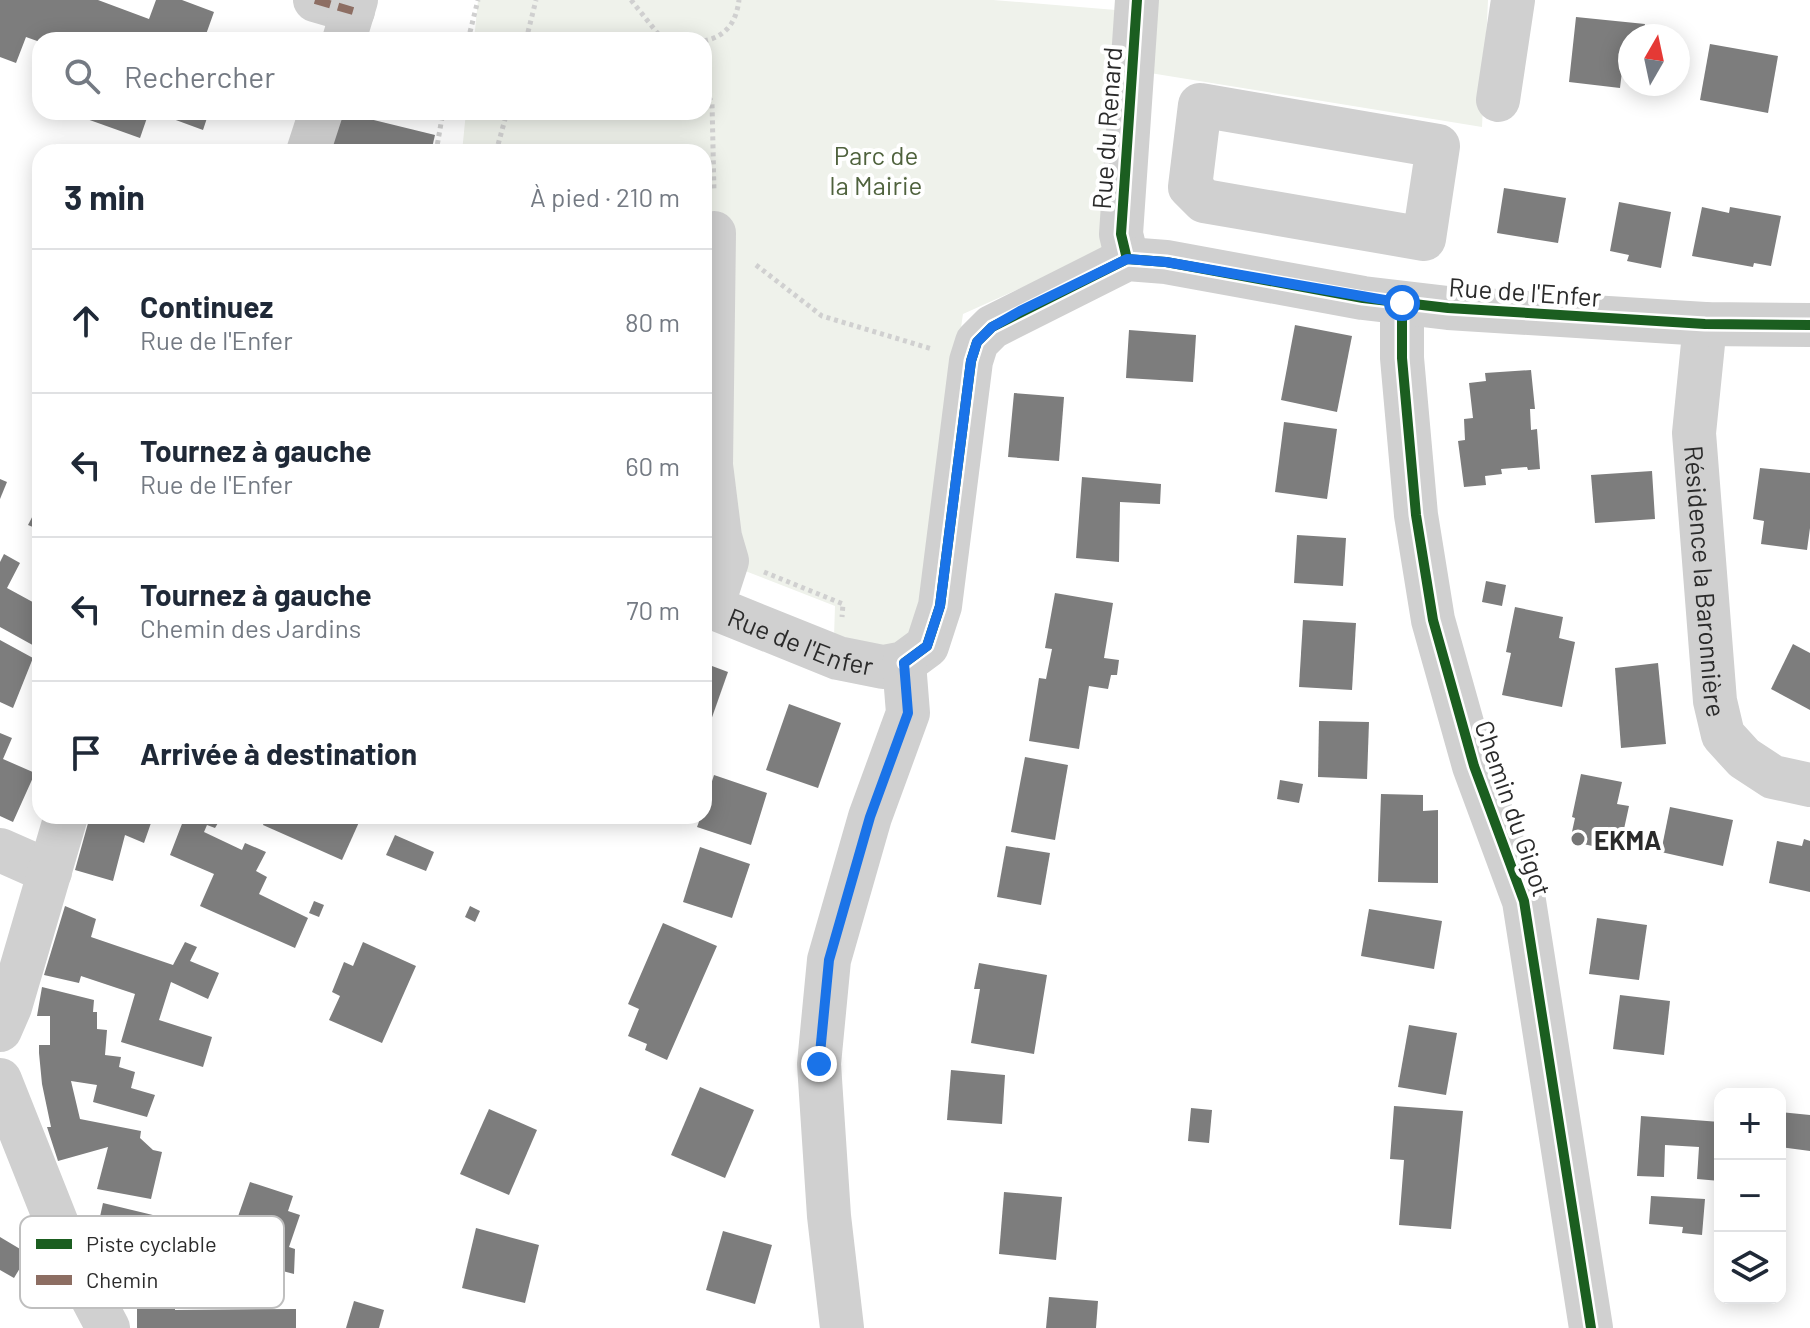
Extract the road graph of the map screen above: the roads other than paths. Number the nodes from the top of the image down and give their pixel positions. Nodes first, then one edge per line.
1 (1137, 0) edge
2 (1513, 0) edge
3 (1498, 100) dead end
4 (318, 120) edge
5 (311, 144) edge
6 (1341, 226) junction
7 (714, 233) road end
8 (1127, 259) junction
9 (1331, 292) junction
10 (1402, 303) junction
11 (1705, 324) junction
12 (1810, 325) edge
13 (712, 388) edge
14 (712, 472) edge
15 (712, 596) edge
16 (712, 607) edge
17 (904, 663) junction
18 (1810, 785) edge
19 (64, 824) edge
20 (0, 850) edge
21 (50, 872) junction
22 (0, 1030) edge
23 (0, 1080) edge
24 (54, 1216) edge
25 (97, 1308) edge
26 (108, 1328) edge
27 (842, 1328) edge
28 (1591, 1328) edge

1 - 8 street, Rue du Renard
2 - 3 street
4 - 5 street
6 - 6 street
6 - 9 street
7 - 13 street
8 - 9 street, Rue de l'Enfer
8 - 17 street, Rue de l'Enfer
9 - 10 street, Rue de l'Enfer
10 - 11 street, Rue de l'Enfer
10 - 28 street, Chemin du Gigot
11 - 12 street, Rue de l'Enfer
11 - 18 street, Résidence la Baronnière
14 - 15 street
16 - 17 street, Rue de l'Enfer
17 - 27 street
19 - 21 street
20 - 21 street
21 - 22 street
23 - 24 street
25 - 26 street

